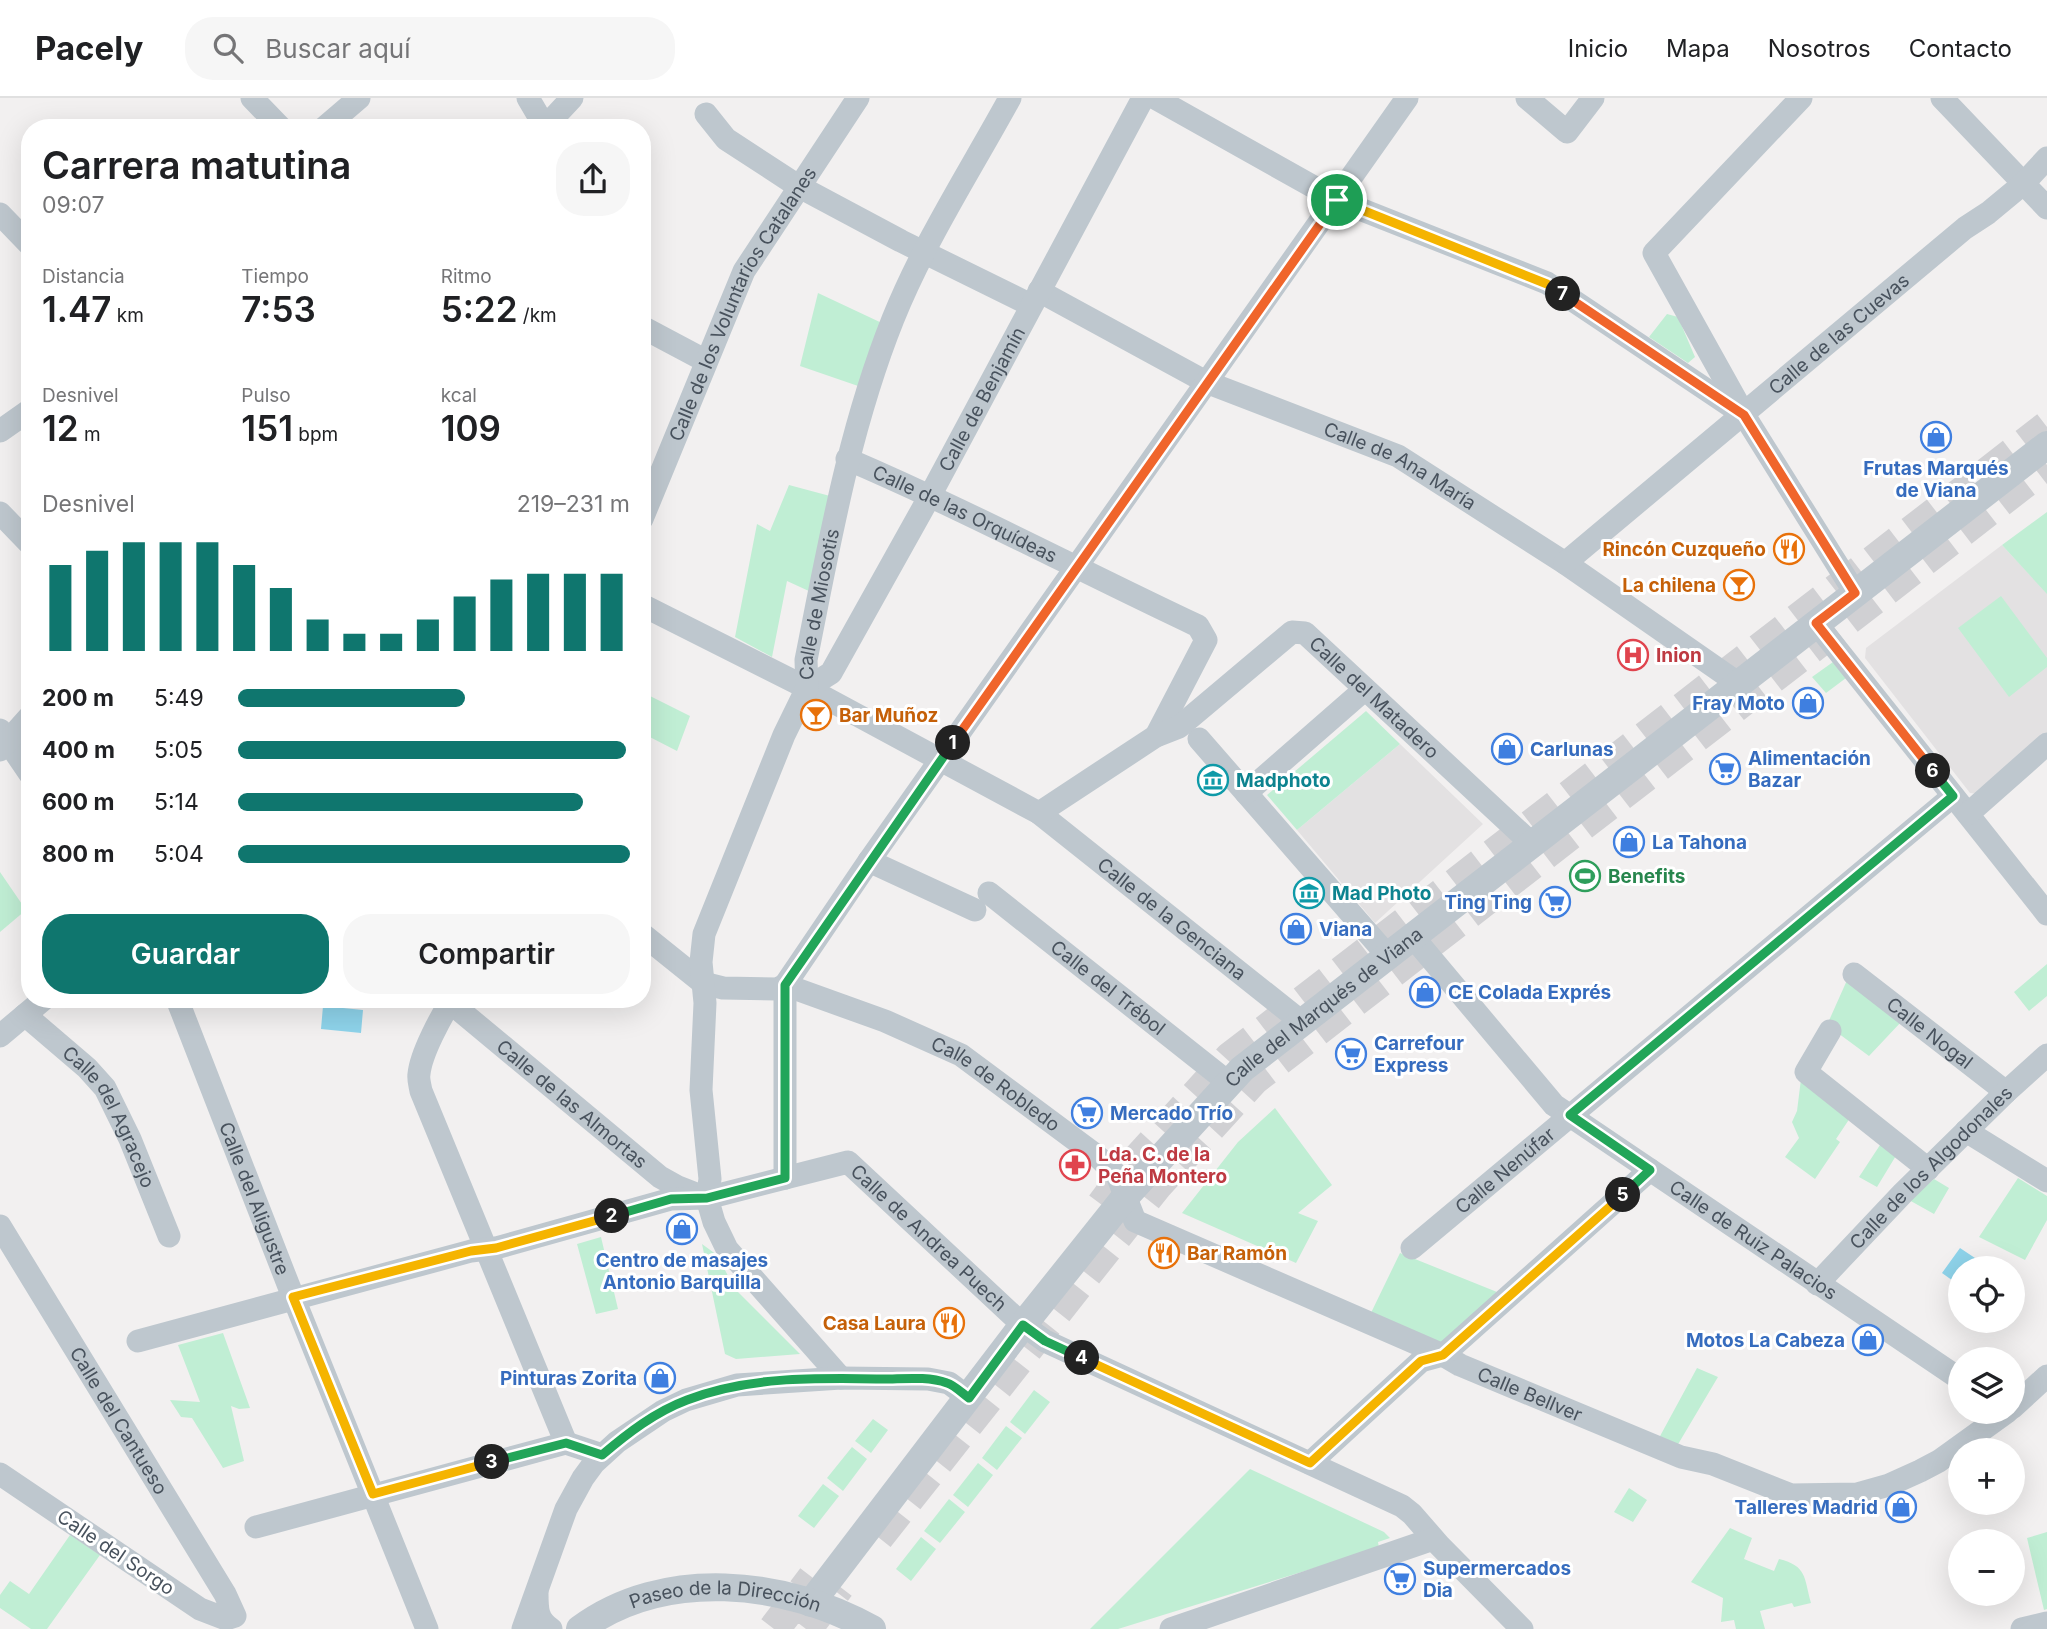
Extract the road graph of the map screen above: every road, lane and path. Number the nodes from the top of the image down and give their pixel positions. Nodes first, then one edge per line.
1 (252, 98) edge
2 (359, 98) edge
3 (528, 98) edge
4 (572, 98) edge
5 (858, 98) edge
6 (1010, 98) edge
7 (1143, 98) edge
8 (1155, 98) edge
9 (1407, 98) edge
10 (1527, 98) edge
11 (1593, 98) edge
12 (1801, 98) edge
13 (1942, 98) edge
14 (706, 114) dead end
15 (272, 119) edge
16 (334, 119) edge
17 (540, 119) edge
18 (552, 119) edge
19 (2047, 158) edge
20 (2023, 184) junction
21 (798, 186) junction
22 (1337, 200) junction
23 (2047, 208) edge
24 (0, 214) edge
25 (21, 236) edge
26 (924, 253) junction
27 (1035, 298) junction
28 (651, 332) edge
29 (706, 361) junction
30 (1206, 382) junction
31 (1744, 415) junction
32 (21, 416) edge
33 (0, 431) edge
34 (2047, 445) edge
35 (847, 459) junction
36 (931, 495) junction
37 (651, 497) edge
38 (0, 513) edge
39 (21, 535) edge
40 (1565, 563) junction
41 (1076, 568) junction
42 (1855, 593) junction
43 (651, 610) edge
44 (1816, 623) junction
45 (1739, 684) junction
46 (807, 688) junction
47 (1364, 690) junction
48 (21, 724) edge
49 (1156, 736) junction
50 (1199, 739) dead end
51 (2, 740) edge
52 (2047, 744) edge
53 (941, 760) junction
54 (21, 763) edge
55 (1247, 793) junction
56 (1953, 796) junction
57 (1039, 813) junction
58 (1968, 814) junction
59 (1531, 843) junction
60 (869, 861) junction
61 (2047, 914) edge
62 (1413, 937) junction
63 (651, 941) edge
64 (1388, 956) junction
65 (1853, 974) dead end
66 (703, 983) junction
67 (785, 985) junction
68 (33, 1008) edge
69 (181, 1008) edge
70 (445, 1008) edge
71 (459, 1008) edge
72 (25, 1015) junction
73 (1303, 1023) junction
74 (1830, 1031) dead end
75 (0, 1036) edge
76 (2047, 1055) edge
77 (1229, 1083) junction
78 (2006, 1092) junction
79 (1570, 1115) junction
80 (1966, 1131) junction
81 (1928, 1168) junction
82 (1650, 1170) junction
83 (785, 1178) junction
84 (2047, 1181) edge
85 (1126, 1196) junction
86 (707, 1198) junction
87 (0, 1226) edge
88 (169, 1236) dead end
89 (1412, 1248) dead end
90 (485, 1250) junction
91 (1817, 1284) junction
92 (293, 1297) junction
93 (1023, 1325) junction
94 (138, 1340) dead end
95 (1443, 1355) junction
96 (1948, 1371) edge
97 (2047, 1376) edge
98 (841, 1378) junction
99 (2025, 1396) edge
100 (969, 1398) junction
101 (1990, 1424) edge
102 (566, 1443) junction
103 (602, 1455) junction
104 (1310, 1463) junction
105 (0, 1474) edge
106 (373, 1494) junction
107 (256, 1527) dead end
108 (1433, 1539) junction
109 (537, 1593) junction
110 (811, 1603) junction
111 (235, 1616) joint
112 (2047, 1623) edge
113 (427, 1629) edge
114 (523, 1629) edge
115 (551, 1629) edge
116 (580, 1629) edge
117 (872, 1629) edge
118 (1171, 1629) edge
119 (1522, 1629) edge
120 (2022, 1629) edge

1 - 15 street
2 - 16 street
3 - 17 street
4 - 18 street
5 - 21 street, Calle de los Voluntarios Catalanes
6 - 26 street, Calle de Miosotis
7 - 27 street, Calle de Benjamín
8 - 22 street
9 - 22 street
10 - 11 street
12 - 31 street
13 - 20 street
14 - 21 street
19 - 20 street, Calle de las Cuevas
20 - 23 street
20 - 31 street, Calle de las Cuevas
21 - 26 street
21 - 29 street, Calle de los Voluntarios Catalanes
22 - 30 street
22 - 31 street
24 - 25 street
26 - 27 street, Calle de Ana María
26 - 35 street, Calle de Miosotis
27 - 30 street, Calle de Ana María
27 - 36 street, Calle de Benjamín
28 - 29 street
29 - 37 street, Calle de los Voluntarios Catalanes
30 - 40 street, Calle de Ana María
30 - 41 street
31 - 40 street, Calle de las Cuevas
31 - 42 street
32 - 33 street
34 - 42 street, Calle del Marqués de Viana
35 - 36 street, Calle de las Orquídeas
35 - 46 street, Calle de Miosotis
36 - 41 street, Calle de las Orquídeas
36 - 46 street, Calle de Benjamín
38 - 39 street
40 - 45 street, Calle de Ana María
41 - 49 street, Calle de las Orquídeas
41 - 53 street
42 - 44 street, Calle del Marqués de Viana
43 - 46 street, Calle de la Genciana
44 - 45 street, Calle del Marqués de Viana
44 - 56 street
45 - 59 street, Calle del Marqués de Viana
46 - 53 street, Calle de la Genciana
46 - 66 street, Calle de Miosotis
47 - 49 street, Calle del Matadero
47 - 55 street
47 - 59 street, Calle del Matadero
48 - 51 street
49 - 57 street
50 - 55 street
51 - 54 street
52 - 58 street
53 - 57 street, Calle de la Genciana
53 - 60 street
55 - 64 street
56 - 58 street
56 - 79 street, Calle Nenúfar
57 - 73 street, Calle de la Genciana
58 - 61 street
59 - 62 street, Calle del Marqués de Viana
60 - 67 street
60 - 77 street, Calle del Trébol
62 - 64 street, Calle del Marqués de Viana
62 - 79 street, Calle de Ruiz Palacios
63 - 66 street
64 - 73 street, Calle del Marqués de Viana
65 - 78 street, Calle Nogal
66 - 67 street
66 - 86 street, Calle de Miosotis
67 - 83 street
67 - 85 street, Calle de Robledo
68 - 72 street
69 - 92 street, Calle del Aligustre
70 - 90 street
71 - 86 street, Calle de las Almortas
72 - 75 street
72 - 88 street, Calle del Agracejo
73 - 77 street, Calle del Marqués de Viana
74 - 81 street
76 - 78 street, Calle de los Algodonales
77 - 85 street, Calle del Marqués de Viana
78 - 80 street, Calle de los Algodonales
79 - 82 street, Calle de Ruiz Palacios
79 - 89 street, Calle Nenúfar
80 - 81 street, Calle de los Algodonales
80 - 84 street
81 - 91 street, Calle de los Algodonales
82 - 91 street, Calle de Ruiz Palacios
82 - 95 street
83 - 86 street, Calle de Andrea Puech
83 - 93 street, Calle de Andrea Puech
85 - 93 street, Calle del Marqués de Viana
85 - 95 street, Calle Bellver
86 - 90 street, Calle de Andrea Puech
86 - 98 street, Calle de Miosotis
87 - 111 street, Calle del Cantueso
90 - 92 street, Calle de Andrea Puech
90 - 102 street
91 - 96 street, Calle de Ruiz Palacios
92 - 94 street, Calle de Andrea Puech
92 - 106 street, Calle del Aligustre
93 - 100 street, Calle del Marqués de Viana
93 - 104 street
95 - 101 street, Calle Bellver
95 - 104 street
97 - 99 street
98 - 100 street
98 - 103 street
100 - 110 street, Calle del Marqués de Viana
102 - 103 street
102 - 106 street
103 - 109 street
104 - 108 street
105 - 111 street, Calle del Sorgo
106 - 107 street
106 - 113 street, Calle del Aligustre
108 - 118 street
108 - 119 street
109 - 114 street
109 - 115 street
110 - 116 street, Paseo de la Dirección
110 - 117 street, Paseo de la Dirección
112 - 120 street

